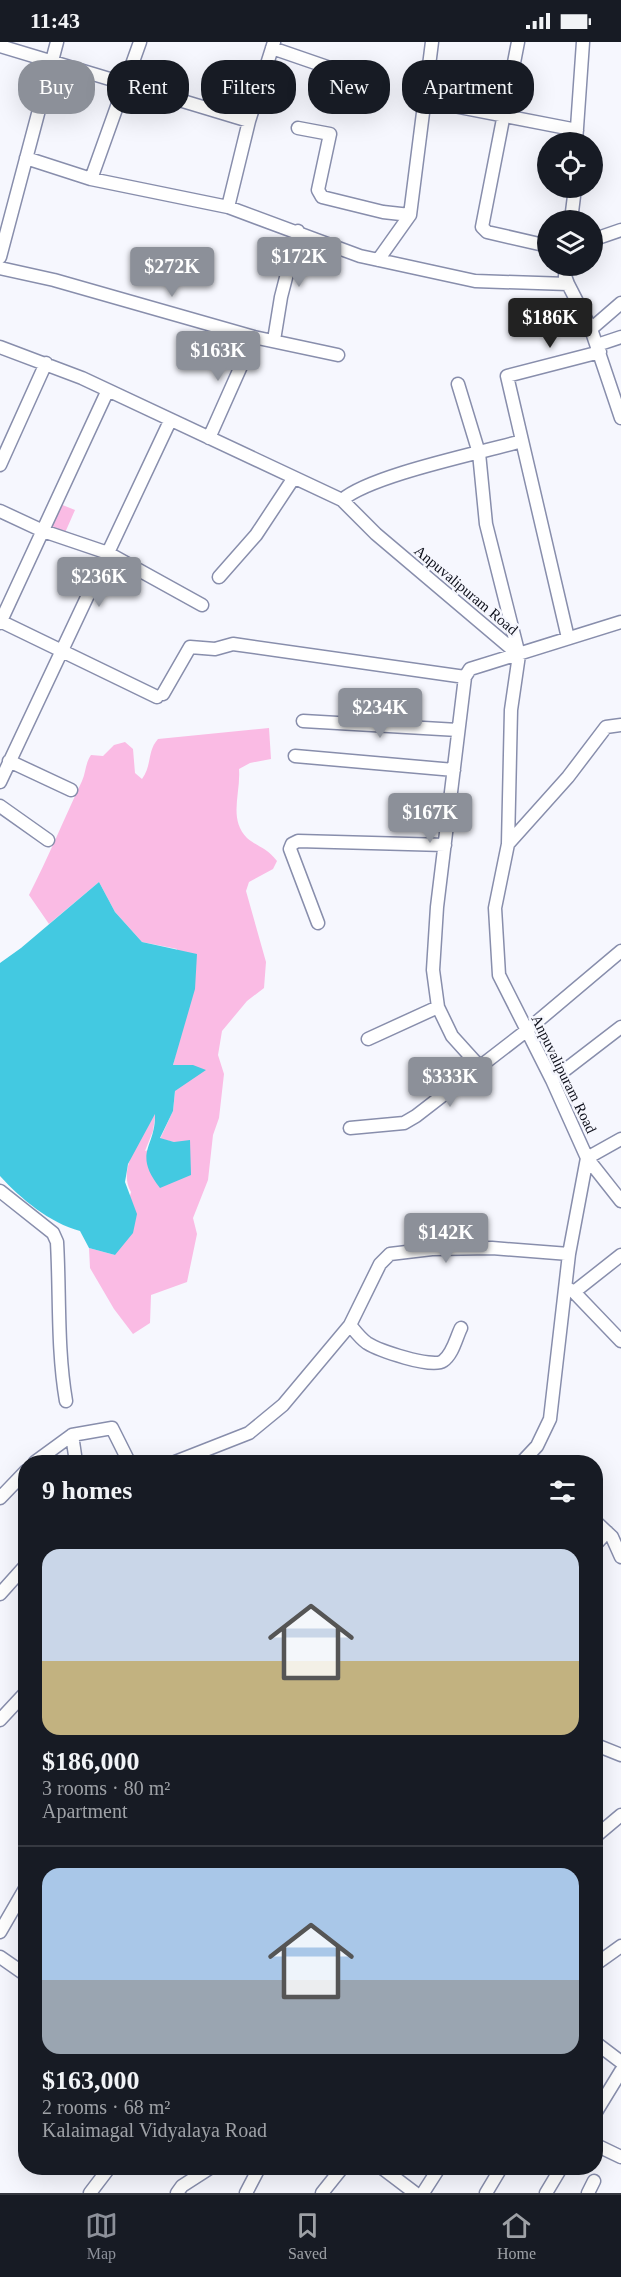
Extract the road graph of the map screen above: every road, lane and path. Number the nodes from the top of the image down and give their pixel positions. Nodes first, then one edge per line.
1 (57, 42) edge
2 (140, 42) edge
3 (432, 42) edge
4 (518, 42) edge
5 (583, 42) edge
6 (273, 45) edge
7 (0, 46) edge
8 (45, 60) edge
9 (52, 60) edge
10 (133, 60) edge
11 (310, 60) edge
12 (429, 60) edge
13 (189, 103) edge
14 (37, 114) edge
15 (113, 114) edge
16 (421, 114) edge
17 (491, 114) edge
18 (505, 117) junction
19 (249, 121) junction
20 (298, 128) dead end
21 (562, 132) edge
22 (577, 132) edge
23 (26, 158) junction
24 (91, 179) junction
25 (228, 207) junction
26 (410, 215) junction
27 (621, 230) edge
28 (298, 231) junction
29 (603, 236) edge
30 (537, 243) edge
31 (0, 256) edge
32 (378, 260) junction
33 (0, 268) edge
34 (565, 276) edge
35 (568, 284) junction
36 (621, 303) edge
37 (591, 329) junction
38 (254, 337) junction
39 (621, 337) edge
40 (274, 340) junction
41 (0, 347) edge
42 (598, 348) junction
43 (338, 355) dead end
44 (46, 363) junction
45 (458, 384) dead end
46 (107, 392) junction
47 (621, 418) edge
48 (170, 421) junction
49 (209, 438) junction
50 (522, 441) junction
51 (479, 453) junction
52 (0, 465) edge
53 (293, 478) junction
54 (342, 500) junction
55 (0, 511) edge
56 (43, 531) junction
57 (108, 553) junction
58 (219, 577) dead end
59 (202, 605) dead end
60 (0, 622) edge
61 (621, 622) edge
62 (568, 638) junction
63 (63, 651) junction
64 (519, 656) junction
65 (465, 677) junction
66 (303, 721) dead end
67 (621, 725) edge
68 (458, 730) junction
69 (295, 756) dead end
70 (5, 765) edge
71 (454, 771) junction
72 (0, 783) edge
73 (71, 790) dead end
74 (0, 806) edge
75 (48, 840) dead end
76 (508, 843) junction
77 (445, 845) junction
78 (318, 923) dead end
79 (621, 951) edge
80 (438, 1007) junction
81 (621, 1027) edge
82 (526, 1031) junction
83 (368, 1039) dead end
84 (480, 1067) junction
85 (552, 1080) junction
86 (350, 1128) dead end
87 (621, 1139) edge
88 (587, 1158) junction
89 (0, 1191) edge
90 (621, 1201) edge
91 (569, 1254) junction
92 (621, 1254) edge
93 (570, 1289) junction
94 (350, 1325) junction
95 (461, 1328) dead end
96 (621, 1341) edge
97 (66, 1401) dead end
98 (72, 1435) junction
99 (45, 1455) edge
100 (75, 1455) edge
101 (126, 1455) edge
102 (192, 1455) edge
103 (529, 1455) edge
104 (18, 1479) edge
105 (0, 1498) edge
106 (613, 1534) edge
107 (621, 1557) edge
108 (18, 1574) edge
109 (0, 1594) edge
110 (18, 1701) edge
111 (0, 1720) edge
112 (603, 1747) edge
113 (621, 1755) edge
114 (621, 1815) edge
115 (603, 1830) edge
116 (18, 1901) edge
117 (0, 1932) edge
118 (621, 1946) edge
119 (0, 1958) edge
120 (603, 1959) edge
121 (18, 1970) edge
122 (603, 2048) edge
123 (621, 2062) edge
124 (621, 2072) edge
125 (603, 2101) edge
126 (603, 2148) edge
127 (621, 2157) edge
128 (104, 2175) edge
129 (198, 2175) edge
130 (255, 2175) edge
131 (336, 2175) edge
132 (391, 2175) edge
133 (435, 2175) edge
134 (497, 2175) edge
135 (557, 2175) edge
136 (594, 2181) dead end
137 (90, 2193) edge
138 (177, 2193) edge
139 (246, 2193) edge
140 (322, 2193) edge
141 (415, 2193) edge
142 (423, 2193) edge
143 (486, 2193) edge
144 (546, 2193) edge
145 (588, 2193) edge

1 - 9 street
2 - 10 street
3 - 12 street
4 - 18 street
5 - 22 street
6 - 11 street
6 - 19 street
7 - 8 street
13 - 19 street
14 - 23 street
15 - 24 street
16 - 26 street
17 - 18 street
18 - 21 street
18 - 30 street
19 - 25 street
20 - 26 street
23 - 24 street
23 - 31 street
24 - 25 street
25 - 28 street
26 - 32 street
27 - 29 street
28 - 32 street
28 - 40 street
32 - 35 street
33 - 38 street
34 - 35 street
35 - 37 street
36 - 37 street
37 - 42 street
38 - 40 street
38 - 49 street
39 - 42 street
40 - 43 street
41 - 44 street, Anpuvalipuram Road
42 - 47 street
42 - 50 street
44 - 46 street, Anpuvalipuram Road
44 - 52 street
45 - 51 street
46 - 48 street, Anpuvalipuram Road
46 - 56 street
48 - 49 street, Anpuvalipuram Road
48 - 57 street
49 - 53 street, Anpuvalipuram Road
50 - 51 street
50 - 62 street
51 - 54 street
51 - 64 street
53 - 54 street, Anpuvalipuram Road
53 - 58 street
54 - 64 street, Anpuvalipuram Road
55 - 56 street
56 - 57 street
56 - 60 street
57 - 59 street
57 - 63 street
60 - 63 street
61 - 62 street
62 - 64 street
63 - 65 street
63 - 70 street
64 - 65 street
64 - 76 street, Anpuvalipuram Road
65 - 68 street
66 - 68 street
67 - 76 street
68 - 71 street
69 - 71 street
70 - 72 street
70 - 73 street
71 - 77 street
74 - 75 street
76 - 82 street, Anpuvalipuram Road
77 - 78 street
77 - 80 street
79 - 82 street
80 - 83 street
80 - 84 street
81 - 85 street
82 - 84 street
82 - 85 street, Anpuvalipuram Road
84 - 86 street
85 - 88 street, Anpuvalipuram Road
87 - 88 street
88 - 90 street
88 - 91 street, Anpuvalipuram Road
89 - 97 street
91 - 93 street, Anpuvalipuram Road
91 - 94 street
92 - 93 street
93 - 96 street
93 - 103 street, Anpuvalipuram Road
94 - 95 street
94 - 102 street
98 - 99 street
98 - 100 street
98 - 101 street
104 - 105 street
106 - 107 street
108 - 109 street
110 - 111 street
112 - 113 street
114 - 115 street
116 - 117 street
118 - 120 street
119 - 121 street
122 - 123 street
124 - 125 street
126 - 127 street
128 - 137 street
129 - 138 street
130 - 139 street
131 - 140 street
132 - 141 street
133 - 142 street
134 - 143 street
135 - 144 street
136 - 145 street

